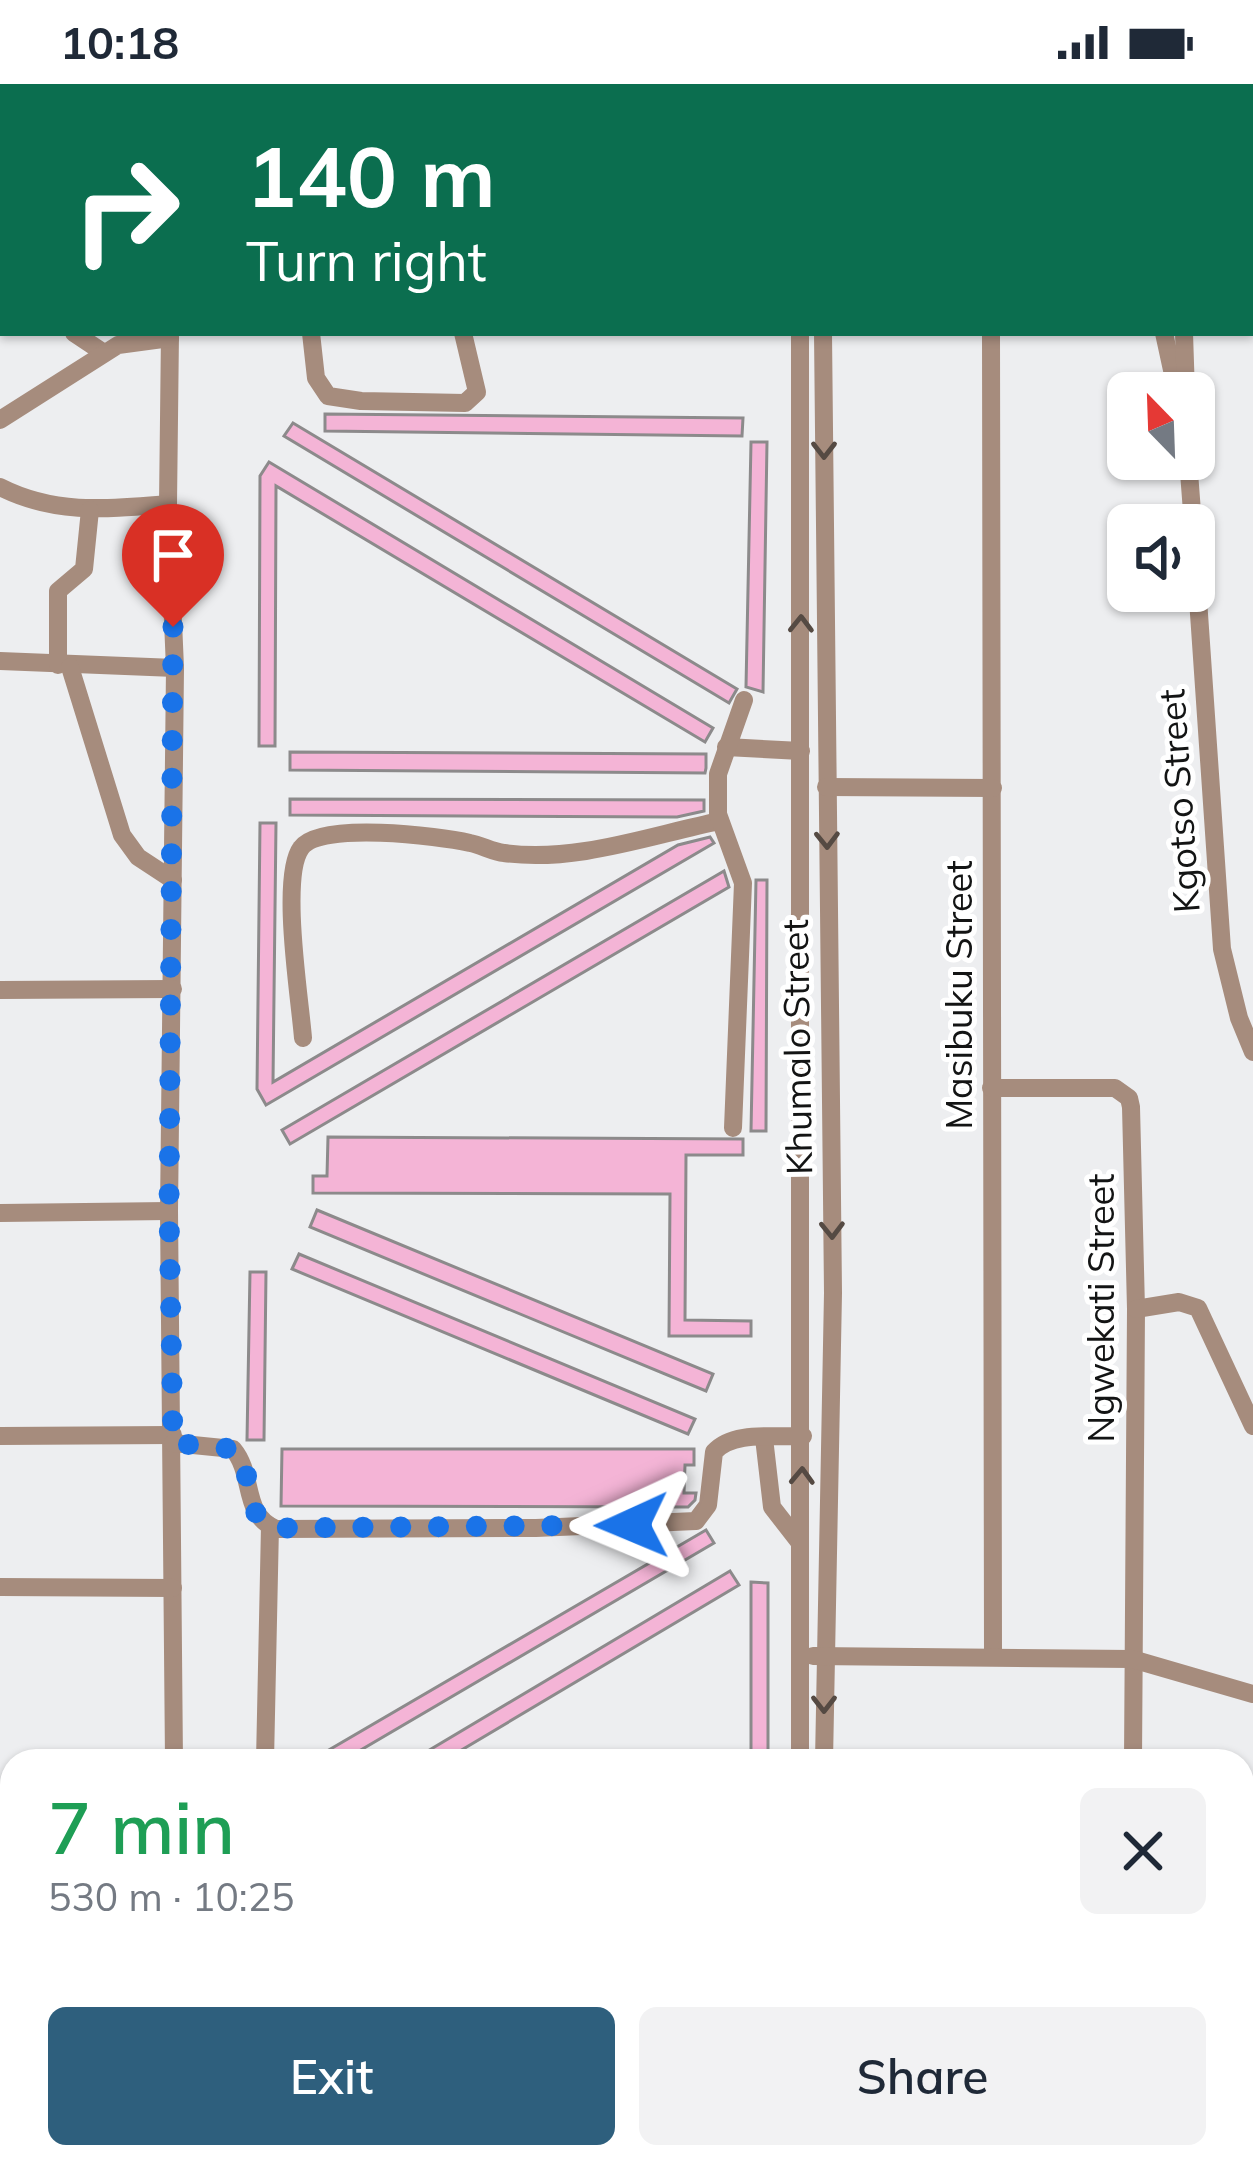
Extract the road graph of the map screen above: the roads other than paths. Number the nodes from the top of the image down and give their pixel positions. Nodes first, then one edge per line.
1 (78, 336) edge
2 (170, 336) edge
3 (311, 336) edge
4 (464, 336) edge
5 (800, 336) edge
6 (823, 336) edge
7 (992, 336) edge
8 (1165, 336) edge
9 (1184, 336) edge
10 (104, 353) junction
11 (1175, 372) edge
12 (1182, 372) edge
13 (0, 420) edge
14 (0, 487) edge
15 (168, 503) junction
16 (90, 510) junction
17 (1199, 612) edge
18 (0, 661) edge
19 (64, 666) junction
20 (175, 668) junction
21 (800, 669) junction
22 (744, 700) dead end
23 (825, 711) junction
24 (726, 747) junction
25 (801, 752) junction
26 (826, 787) junction
27 (993, 788) junction
28 (720, 821) junction
29 (173, 880) junction
30 (172, 989) junction
31 (0, 990) edge
32 (303, 1038) dead end
33 (1253, 1052) edge
34 (991, 1088) junction
35 (733, 1128) dead end
36 (169, 1210) junction
37 (0, 1213) edge
38 (1136, 1309) junction
39 (1253, 1426) edge
40 (0, 1436) edge
41 (803, 1436) junction
42 (764, 1438) junction
43 (173, 1439) junction
44 (270, 1526) junction
45 (800, 1543) junction
46 (0, 1587) edge
47 (173, 1588) junction
48 (800, 1656) junction
49 (824, 1656) junction
50 (993, 1657) junction
51 (1132, 1660) junction
52 (1253, 1694) edge
53 (174, 1749) edge
54 (265, 1749) edge
55 (800, 1749) edge
56 (824, 1749) edge
57 (1133, 1749) edge

1 - 10 street
2 - 10 street
2 - 15 street
3 - 4 street
21 -> 5 street, Khumalo Street
6 -> 23 street, Khumalo Street
7 - 27 street, Masibuku Street
8 - 11 street
9 - 12 street
10 - 13 street
14 - 16 street
15 - 16 street
15 - 20 street
16 - 19 street
17 - 33 street, Kgotso Street
18 - 19 street
19 - 20 street
19 - 29 street
20 - 29 street
21 - 23 street
21 - 25 street, Khumalo Street
22 - 24 street
23 - 26 street, Khumalo Street
24 - 25 street
24 - 28 street
25 - 41 street, Khumalo Street
26 - 27 street
26 -> 49 street, Khumalo Street
27 - 34 street, Masibuku Street
28 - 32 street
28 - 35 street
29 - 30 street
30 - 31 street
30 - 36 street
34 - 38 street, Ngwekati Street
34 - 50 street, Masibuku Street
36 - 37 street
36 - 43 street
38 - 39 street
38 - 51 street, Ngwekati Street
40 - 43 street
41 - 42 street
45 -> 41 street, Khumalo Street
42 - 44 street
42 - 45 street
43 - 44 street
43 - 47 street
44 - 54 street
45 - 48 street, Khumalo Street
46 - 47 street
47 - 53 street
48 - 49 street
48 - 55 street, Khumalo Street
49 - 50 street
49 -> 56 street, Khumalo Street
50 - 51 street
51 - 52 street
51 - 57 street, Ngwekati Street

